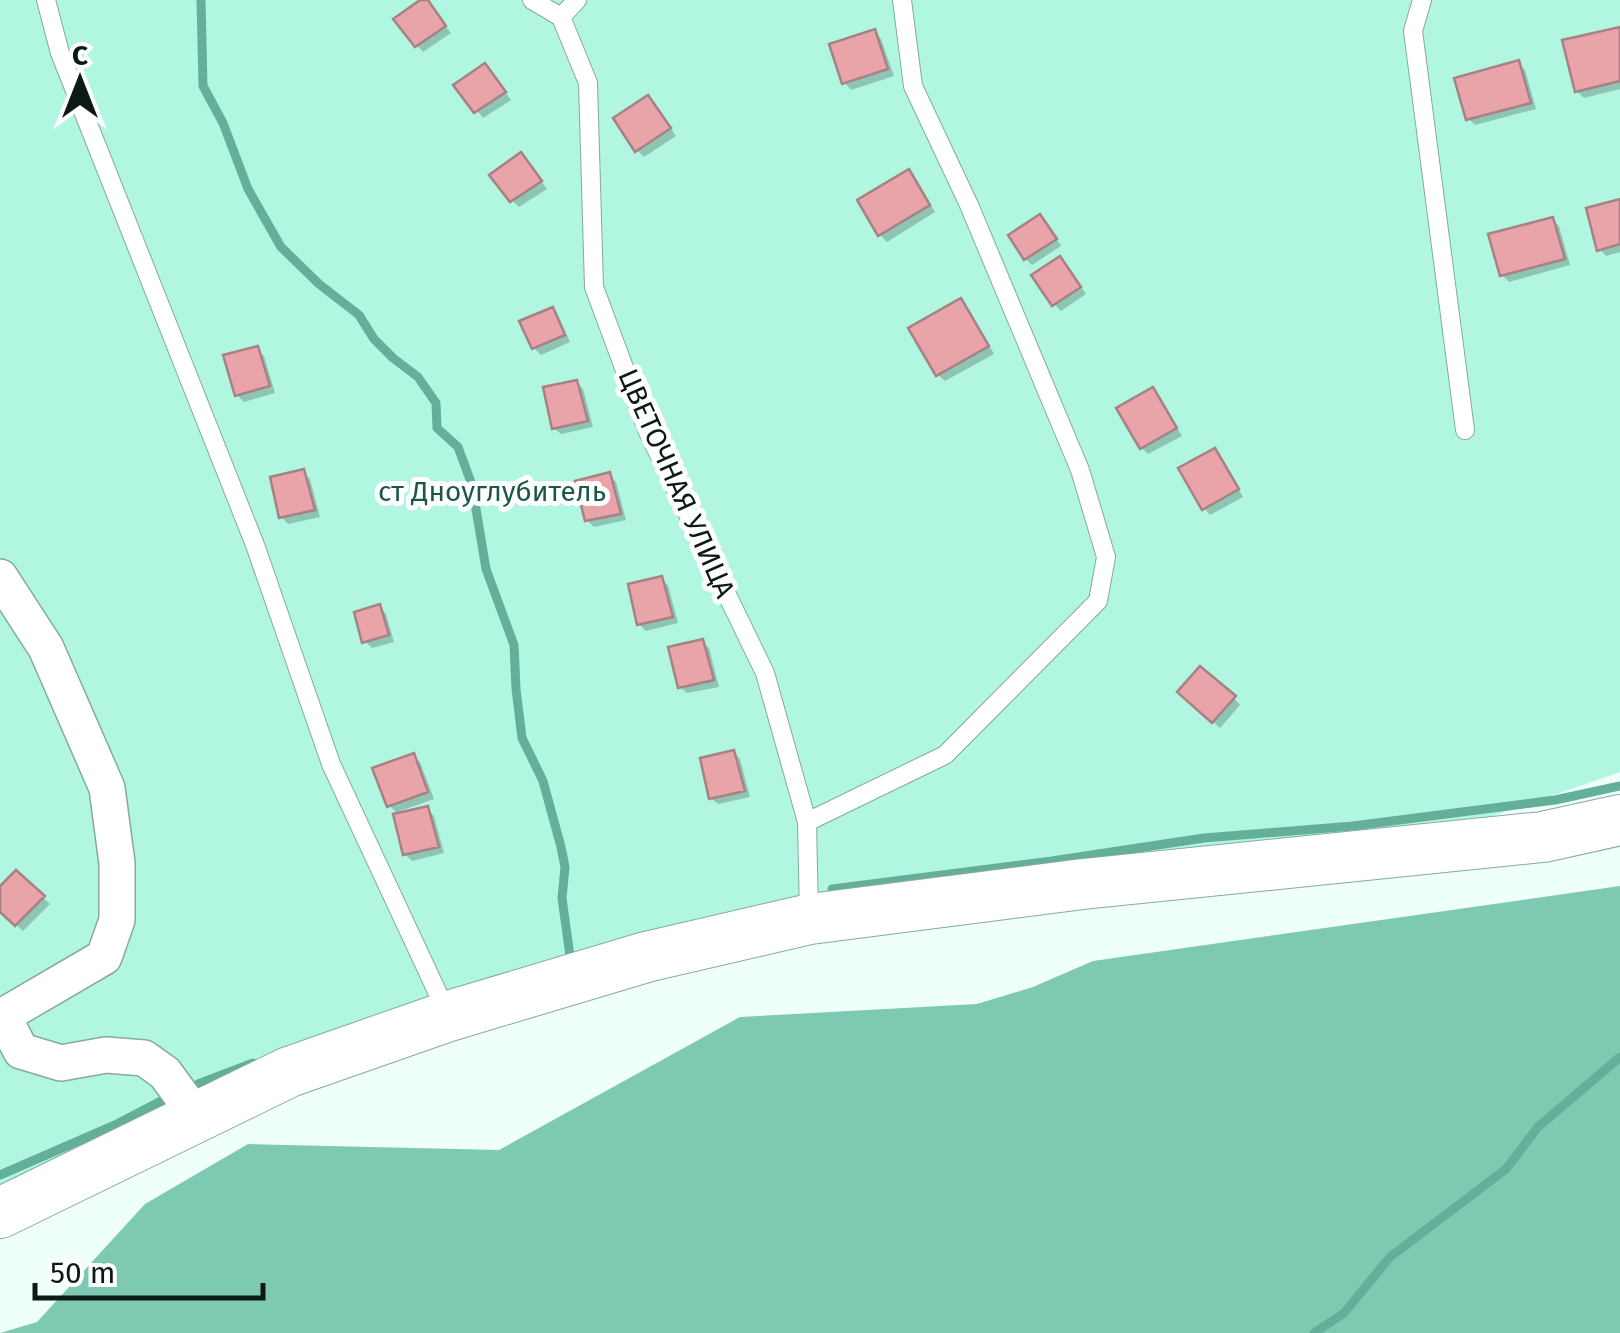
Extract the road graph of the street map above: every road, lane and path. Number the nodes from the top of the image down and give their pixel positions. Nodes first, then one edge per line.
1 (46, 0) edge
2 (532, 0) edge
3 (577, 0) edge
4 (902, 0) edge
5 (1422, 0) edge
6 (561, 17) junction
7 (1464, 430) dead end
8 (0, 577) edge
9 (1620, 820) edge
10 (807, 822) junction
11 (810, 919) junction
12 (1, 1013) edge
13 (448, 1016) junction
14 (197, 1117) junction
15 (0, 1213) edge

1 - 13 lane
2 - 6 lane
3 - 6 lane
4 - 10 lane
5 - 7 lane
6 - 10 lane, ЦВЕТОЧНАЯ УЛИЦА
8 - 12 street
9 - 11 street
10 - 11 lane, ЦВЕТОЧНАЯ УЛИЦА
11 - 13 street
12 - 14 street
13 - 14 street
14 - 15 street

